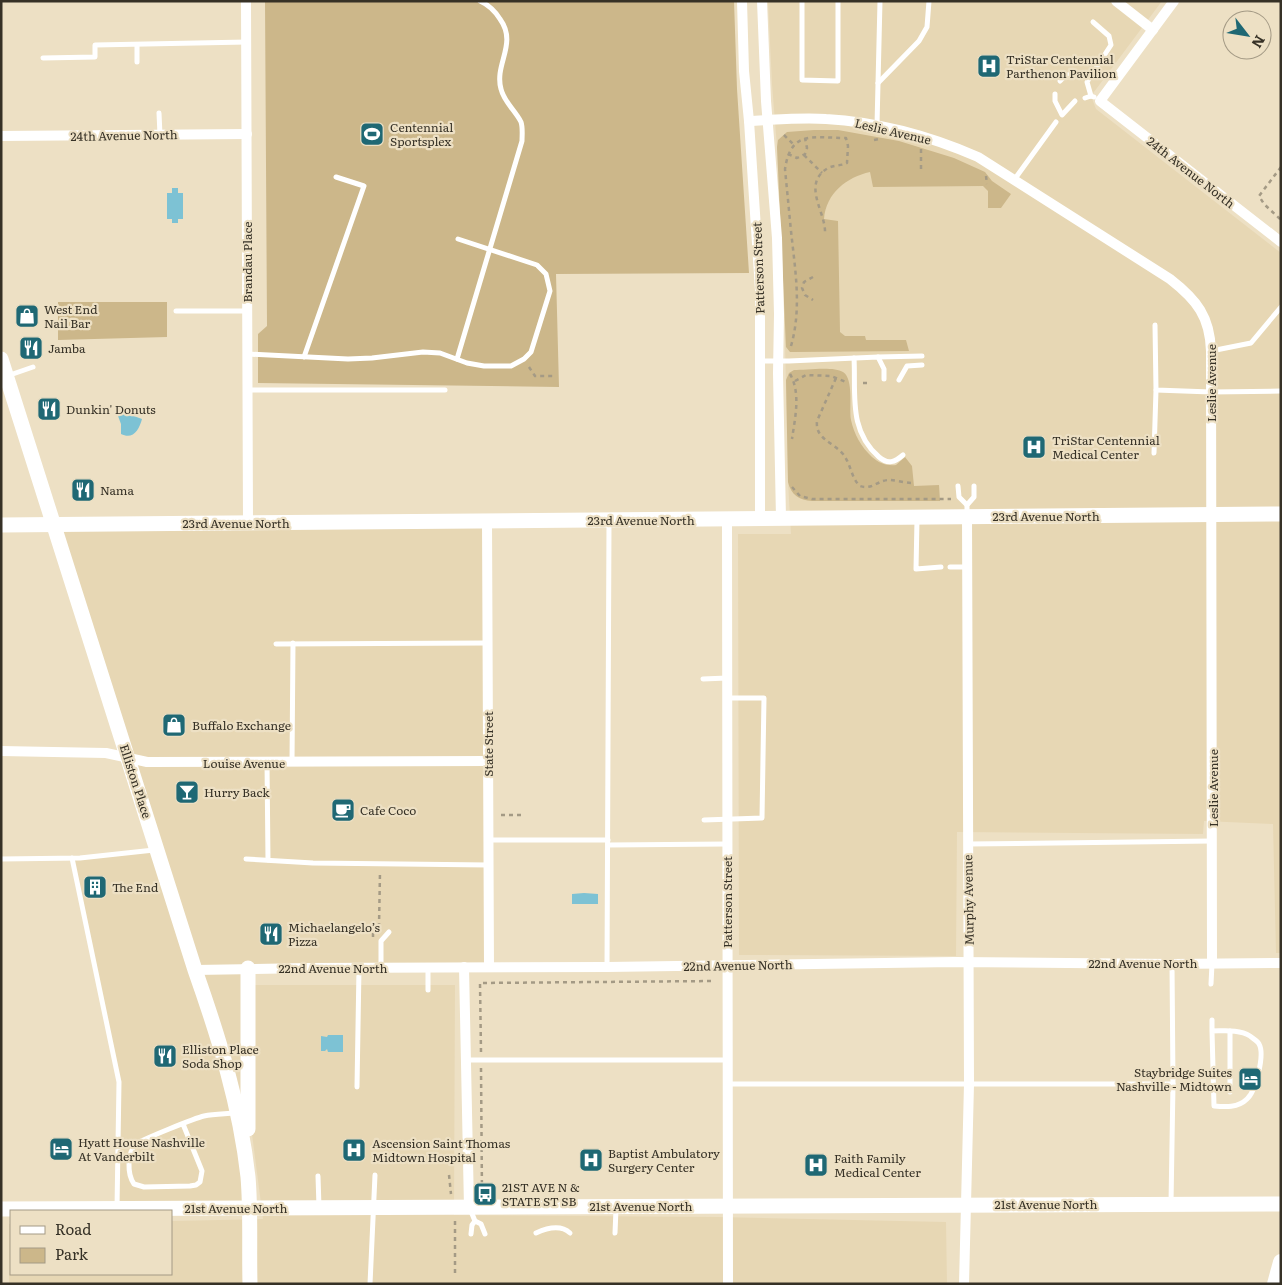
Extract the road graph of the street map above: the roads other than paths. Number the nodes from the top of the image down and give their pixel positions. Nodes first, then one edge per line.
1 (246, 1) edge
2 (480, 1) edge
3 (742, 1) edge
4 (762, 1) edge
5 (802, 1) edge
6 (838, 1) edge
7 (880, 1) edge
8 (929, 1) edge
9 (1116, 1) edge
10 (1174, 1) edge
11 (487, 2) edge
12 (1093, 22) dead end
13 (1153, 30) junction
14 (247, 42) junction
15 (136, 45) junction
16 (43, 58) dead end
17 (137, 62) dead end
18 (1079, 76) dead end
19 (1060, 81) dead end
20 (878, 83) junction
21 (1055, 94) dead end
22 (1085, 98) dead end
23 (1096, 98) junction
24 (1075, 101) dead end
25 (159, 113) dead end
26 (768, 120) junction
27 (749, 121) junction
28 (1056, 122) dead end
29 (877, 125) junction
30 (247, 134) junction
31 (160, 135) junction
32 (1, 136) edge
33 (336, 177) dead end
34 (1014, 180) junction
35 (458, 239) dead end
36 (1281, 242) edge
37 (490, 249) junction
38 (1281, 307) edge
39 (176, 311) dead end
40 (248, 311) junction
41 (1155, 325) dead end
42 (1212, 351) junction
43 (248, 354) junction
44 (304, 356) junction
45 (922, 356) dead end
46 (878, 357) junction
47 (854, 358) junction
48 (1, 359) edge
49 (457, 359) junction
50 (760, 361) junction
51 (778, 361) junction
52 (922, 365) dead end
53 (33, 367) dead end
54 (6, 376) junction
55 (884, 379) dead end
56 (899, 380) dead end
57 (248, 390) junction
58 (445, 390) dead end
59 (1156, 390) junction
60 (1281, 391) edge
61 (1211, 392) junction
62 (1154, 453) dead end
63 (903, 455) dead end
64 (958, 486) dead end
65 (974, 486) dead end
66 (967, 510) junction
67 (1211, 514) junction
68 (1281, 514) edge
69 (917, 517) junction
70 (760, 518) junction
71 (781, 518) junction
72 (727, 519) junction
73 (609, 520) junction
74 (487, 521) junction
75 (248, 522) junction
76 (53, 523) junction
77 (1, 525) edge
78 (941, 567) dead end
79 (950, 567) dead end
80 (967, 567) junction
81 (488, 642) junction
82 (276, 644) dead end
83 (293, 644) junction
84 (727, 678) junction
85 (703, 679) dead end
86 (727, 698) junction
87 (1, 751) edge
88 (129, 758) junction
89 (488, 761) junction
90 (268, 762) junction
91 (292, 763) junction
92 (728, 818) junction
93 (704, 820) dead end
94 (489, 840) junction
95 (1213, 841) junction
96 (608, 842) junction
97 (728, 844) junction
98 (967, 844) junction
99 (157, 850) junction
100 (72, 858) junction
101 (1, 859) edge
102 (246, 859) dead end
103 (268, 860) junction
104 (489, 865) junction
105 (389, 932) dead end
106 (969, 962) junction
107 (1212, 963) junction
108 (1281, 963) edge
109 (727, 964) junction
110 (1172, 964) junction
111 (464, 967) junction
112 (490, 967) junction
113 (607, 967) junction
114 (248, 968) junction
115 (359, 968) junction
116 (381, 968) junction
117 (428, 968) junction
118 (195, 970) junction
119 (1211, 984) dead end
120 (428, 990) dead end
121 (1212, 1020) dead end
122 (1212, 1031) junction
123 (1230, 1031) junction
124 (465, 1060) junction
125 (727, 1060) junction
126 (728, 1084) junction
127 (969, 1084) junction
128 (1173, 1084) junction
129 (357, 1087) dead end
130 (1230, 1092) dead end
131 (238, 1112) junction
132 (183, 1124) junction
133 (375, 1175) dead end
134 (318, 1176) dead end
135 (248, 1178) junction
136 (967, 1204) junction
137 (1171, 1204) junction
138 (1281, 1204) edge
139 (374, 1206) junction
140 (616, 1206) junction
141 (728, 1206) junction
142 (320, 1207) junction
143 (476, 1207) junction
144 (118, 1208) junction
145 (249, 1208) junction
146 (1, 1209) edge
147 (475, 1221) junction
148 (614, 1233) dead end
149 (471, 1234) dead end
150 (485, 1234) dead end
151 (536, 1234) dead end
152 (570, 1234) dead end
153 (1281, 1262) edge
154 (250, 1284) edge
155 (370, 1284) edge
156 (728, 1284) edge
157 (964, 1284) edge
158 (1274, 1284) edge

1 - 14 street, Brandau Place
2 - 11 lane
3 - 27 street, Patterson Street
4 - 26 street
5 - 6 lane
7 - 20 lane
8 - 20 lane
9 - 13 street
10 - 13 street
11 - 37 lane
12 - 23 lane
13 - 23 street
14 - 15 lane
14 - 30 street, Brandau Place
15 - 16 lane
15 - 17 lane
18 - 19 lane
20 - 29 lane
21 - 24 lane
22 - 23 lane
23 - 36 street, 24th Avenue North
25 - 31 lane
26 - 27 street, Leslie Avenue
26 - 29 street, Leslie Avenue
26 - 51 street
27 - 50 street, Patterson Street
28 - 34 lane
29 - 34 street, Leslie Avenue
30 - 31 street, 24th Avenue North
30 - 40 street, Brandau Place
31 - 32 street, 24th Avenue North
33 - 44 lane
34 - 42 street, Leslie Avenue
35 - 37 lane
37 - 49 lane
37 - 49 lane
38 - 42 lane
39 - 40 lane
40 - 43 street, Brandau Place
41 - 59 lane
42 - 61 street, Leslie Avenue
43 - 44 lane
43 - 57 street, Brandau Place
44 - 49 lane
45 - 46 lane
46 - 47 lane
46 - 55 lane
47 - 51 lane
47 - 63 lane
48 - 54 main road, Elliston Place
50 - 51 lane
50 - 70 street, Patterson Street
51 - 71 street
52 - 56 lane
53 - 54 lane
54 - 76 main road, Elliston Place
57 - 58 lane
57 - 75 street, Brandau Place
59 - 61 lane
59 - 62 lane
60 - 61 lane
61 - 67 street, Leslie Avenue
64 - 66 lane
65 - 66 lane
66 - 67 main road, 23rd Avenue North
66 - 69 main road, 23rd Avenue North
66 - 80 street, Murphy Avenue
67 - 68 main road, 23rd Avenue North
67 - 95 street, Leslie Avenue
69 - 71 main road, 23rd Avenue North
69 - 78 lane
70 - 71 main road, 23rd Avenue North
70 - 72 main road, 23rd Avenue North
72 - 73 main road, 23rd Avenue North
72 - 84 street, Patterson Street
73 - 74 main road, 23rd Avenue North
73 - 96 lane
74 - 75 main road, 23rd Avenue North
74 - 81 street, State Street
75 - 76 main road, 23rd Avenue North
76 - 77 main road, 23rd Avenue North
76 - 88 main road, Elliston Place
79 - 80 lane
80 - 98 street, Murphy Avenue
81 - 83 lane
81 - 89 street, State Street
82 - 83 lane
83 - 91 lane
84 - 85 lane
84 - 86 street, Patterson Street
86 - 92 street, Patterson Street
86 - 92 lane
87 - 88 street, Louise Avenue
88 - 90 street, Louise Avenue
88 - 99 main road, Elliston Place
89 - 91 street, Louise Avenue
89 - 94 street, State Street
90 - 91 street, Louise Avenue
90 - 103 lane
92 - 93 lane
92 - 97 street, Patterson Street
94 - 96 lane
94 - 104 street, State Street
95 - 98 lane
95 - 107 street, Leslie Avenue
96 - 97 lane
96 - 113 lane
97 - 109 street, Patterson Street
98 - 106 street, Murphy Avenue
99 - 100 lane
99 - 118 main road, Elliston Place
100 - 101 lane
100 - 144 lane
102 - 103 lane
103 - 104 lane
104 - 112 street, State Street
105 - 116 lane
106 - 109 street, 22nd Avenue North
106 - 110 street, 22nd Avenue North
106 - 127 street, Murphy Avenue
107 - 108 street, 22nd Avenue North
107 - 110 street, 22nd Avenue North
107 - 119 lane
109 - 113 street, 22nd Avenue North
109 - 125 street, Patterson Street
110 - 128 lane
111 - 112 street, 22nd Avenue North
111 - 117 street, 22nd Avenue North
111 - 124 street
112 - 113 street, 22nd Avenue North
114 - 115 street, 22nd Avenue North
114 - 118 street, 22nd Avenue North
114 - 135 main road
115 - 116 street, 22nd Avenue North
115 - 129 lane
116 - 117 street, 22nd Avenue North
117 - 120 lane
118 - 131 main road, Elliston Place
121 - 122 lane
122 - 123 lane
122 - 123 lane
123 - 130 lane
124 - 125 lane
124 - 143 street
125 - 126 street, Patterson Street
126 - 127 lane
126 - 141 street, Patterson Street
127 - 128 lane
127 - 136 street, Murphy Avenue
128 - 137 lane
131 - 132 lane
131 - 135 main road, Elliston Place
132 - 132 lane
133 - 139 lane
134 - 142 lane
135 - 145 main road, Elliston Place
136 - 137 main road, 21st Avenue North
136 - 141 main road, 21st Avenue North
136 - 157 street, Murphy Avenue
137 - 138 main road, 21st Avenue North
139 - 142 main road, 21st Avenue North
139 - 143 main road, 21st Avenue North
139 - 155 lane
140 - 141 main road, 21st Avenue North
140 - 143 main road, 21st Avenue North
140 - 148 lane
141 - 156 street, Patterson Street
142 - 145 main road, 21st Avenue North
143 - 147 lane
144 - 145 main road, 21st Avenue North
144 - 146 main road, 21st Avenue North
145 - 154 main road, Elliston Place
147 - 149 lane
147 - 150 lane
151 - 152 lane
153 - 158 main road

